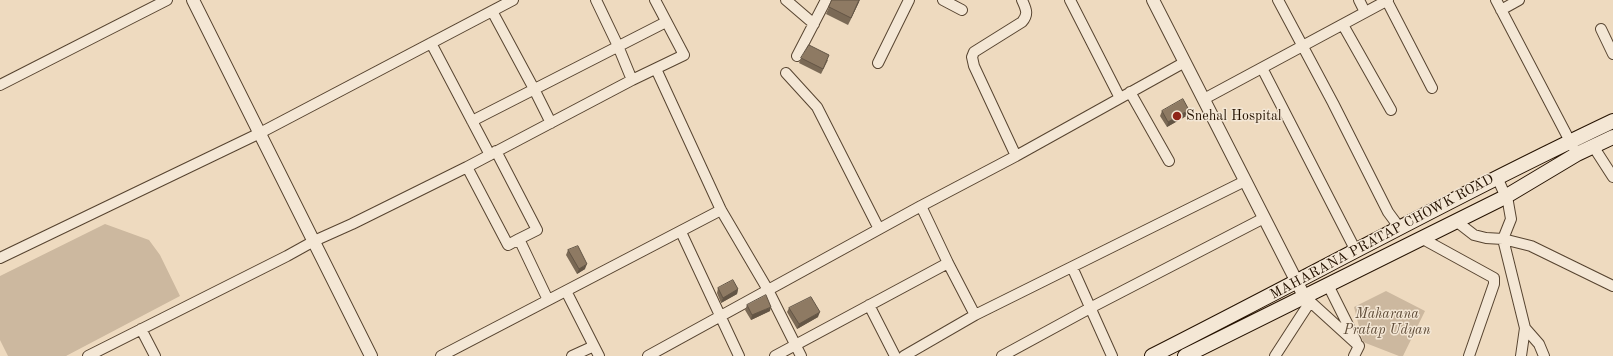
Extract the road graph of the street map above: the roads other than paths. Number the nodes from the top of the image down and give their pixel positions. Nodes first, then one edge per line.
1 (167, 0) edge
2 (193, 0) edge
3 (514, 0) edge
4 (596, 0) edge
5 (655, 0) edge
6 (786, 0) edge
7 (826, 0) edge
8 (908, 0) edge
9 (943, 0) edge
10 (1022, 0) edge
11 (1070, 0) edge
12 (1153, 0) edge
13 (1278, 0) edge
14 (1358, 0) edge
15 (1388, 0) edge
16 (1496, 0) edge
17 (1519, 0) edge
18 (962, 10) dead end
19 (1501, 10) junction
20 (492, 11) junction
21 (1365, 12) junction
22 (666, 22) junction
23 (814, 24) junction
24 (1342, 25) junction
25 (1601, 29) dead end
26 (431, 43) junction
27 (618, 46) junction
28 (1303, 46) junction
29 (1613, 54) edge
30 (797, 56) dead end
31 (1185, 62) junction
32 (878, 63) dead end
33 (1262, 68) junction
34 (656, 69) junction
35 (786, 73) dead end
36 (632, 80) junction
37 (0, 85) edge
38 (1432, 88) dead end
39 (534, 89) junction
40 (1130, 92) junction
41 (1120, 98) junction
42 (1204, 99) junction
43 (1391, 110) dead end
44 (472, 121) junction
45 (1613, 121) edge
46 (551, 123) junction
47 (260, 133) junction
48 (1613, 137) edge
49 (1570, 141) junction
50 (1594, 146) junction
51 (493, 153) junction
52 (1577, 154) junction
53 (1016, 156) junction
54 (1168, 160) dead end
55 (467, 167) junction
56 (1497, 177) junction
57 (1613, 177) edge
58 (1245, 181) junction
59 (1505, 196) junction
60 (921, 206) junction
61 (721, 210) junction
62 (1264, 218) junction
63 (1456, 221) junction
64 (1399, 227) junction
65 (879, 229) junction
66 (681, 232) junction
67 (519, 239) junction
68 (1422, 239) junction
69 (1503, 239) junction
70 (314, 241) junction
71 (1356, 251) junction
72 (0, 258) edge
73 (948, 263) junction
74 (1072, 267) junction
75 (1297, 283) junction
76 (1328, 285) junction
77 (1613, 286) edge
78 (768, 290) junction
79 (566, 291) junction
80 (1307, 299) junction
81 (548, 300) junction
82 (869, 305) junction
83 (1091, 309) junction
84 (975, 315) junction
85 (721, 316) junction
86 (1525, 328) junction
87 (141, 329) junction
88 (795, 345) junction
89 (594, 346) junction
90 (1359, 346) junction
91 (88, 356) edge
92 (155, 356) edge
93 (371, 356) edge
94 (442, 356) edge
95 (572, 356) edge
96 (599, 356) edge
97 (648, 356) edge
98 (739, 356) edge
99 (775, 356) edge
100 (801, 356) edge
101 (896, 356) edge
102 (904, 356) edge
103 (1002, 356) edge
104 (1112, 356) edge
105 (1152, 356) edge
106 (1185, 356) edge
107 (1275, 356) edge
108 (1354, 356) edge
109 (1469, 356) edge
110 (1522, 356) edge
111 (1544, 356) edge

1 - 37 street
2 - 47 street
3 - 20 street
4 - 27 street
5 - 22 street
6 - 23 street
7 - 23 street
8 - 32 street
9 - 18 street
10 - 53 street
11 - 41 street
12 - 31 street
13 - 28 street
14 - 21 street
15 - 21 street
15 - 38 street
16 - 19 street
17 - 19 street
19 - 49 street
20 - 26 street
20 - 39 street
21 - 24 street
22 - 27 street
22 - 34 street
23 - 30 street
24 - 28 street
24 - 43 street
25 - 29 street
26 - 44 street
26 - 47 street
27 - 36 street
27 - 39 street
28 - 33 street
28 - 64 street
31 - 40 street
31 - 42 street
33 - 42 street
33 - 71 street
34 - 36 street
34 - 61 street
35 - 65 street
36 - 46 street
39 - 44 street
39 - 46 street
40 - 41 street
40 - 54 street
41 - 53 street
42 - 58 street
44 - 51 street
45 - 49 main road, MAHARANA PRATAP CHOWK ROAD
46 - 51 street
47 - 70 street
47 - 72 street
48 - 50 main road, MAHARANA PRATAP CHOWK ROAD
49 - 52 street
49 - 56 main road, MAHARANA PRATAP CHOWK ROAD
50 - 52 main road, MAHARANA PRATAP CHOWK ROAD
50 - 57 street
51 - 55 street
51 - 67 street
52 - 59 main road, MAHARANA PRATAP CHOWK ROAD
53 - 60 street
55 - 67 street
55 - 70 street
56 - 59 street
56 - 64 main road, MAHARANA PRATAP CHOWK ROAD
58 - 62 street
58 - 74 street
59 - 63 main road, MAHARANA PRATAP CHOWK ROAD
59 - 69 street
60 - 65 street
60 - 73 street
61 - 66 street
61 - 78 street
62 - 75 street
62 - 83 street
63 - 68 main road, MAHARANA PRATAP CHOWK ROAD
63 - 69 street
64 - 71 main road, MAHARANA PRATAP CHOWK ROAD
65 - 78 street
66 - 79 street
66 - 85 street
67 - 81 street
68 - 76 main road, MAHARANA PRATAP CHOWK ROAD
68 - 109 street
69 - 77 street
69 - 86 street
70 - 87 street
70 - 93 street
71 - 75 main road, MAHARANA PRATAP CHOWK ROAD
73 - 82 street
73 - 84 street
74 - 83 street
74 - 84 street
75 - 80 street
75 - 105 main road, MAHARANA PRATAP CHOWK ROAD
76 - 80 main road, MAHARANA PRATAP CHOWK ROAD
76 - 90 street
78 - 85 street
78 - 88 street
79 - 81 street
79 - 89 street
80 - 90 street
80 - 106 main road, MAHARANA PRATAP CHOWK ROAD
80 - 107 street
81 - 94 street
82 - 88 street
82 - 101 street
83 - 103 street
83 - 104 street
84 - 102 street
85 - 97 street
85 - 98 street
86 - 110 street
86 - 111 street
87 - 91 street
87 - 92 street
88 - 99 street
88 - 100 street
89 - 95 street
89 - 96 street
90 - 108 street

